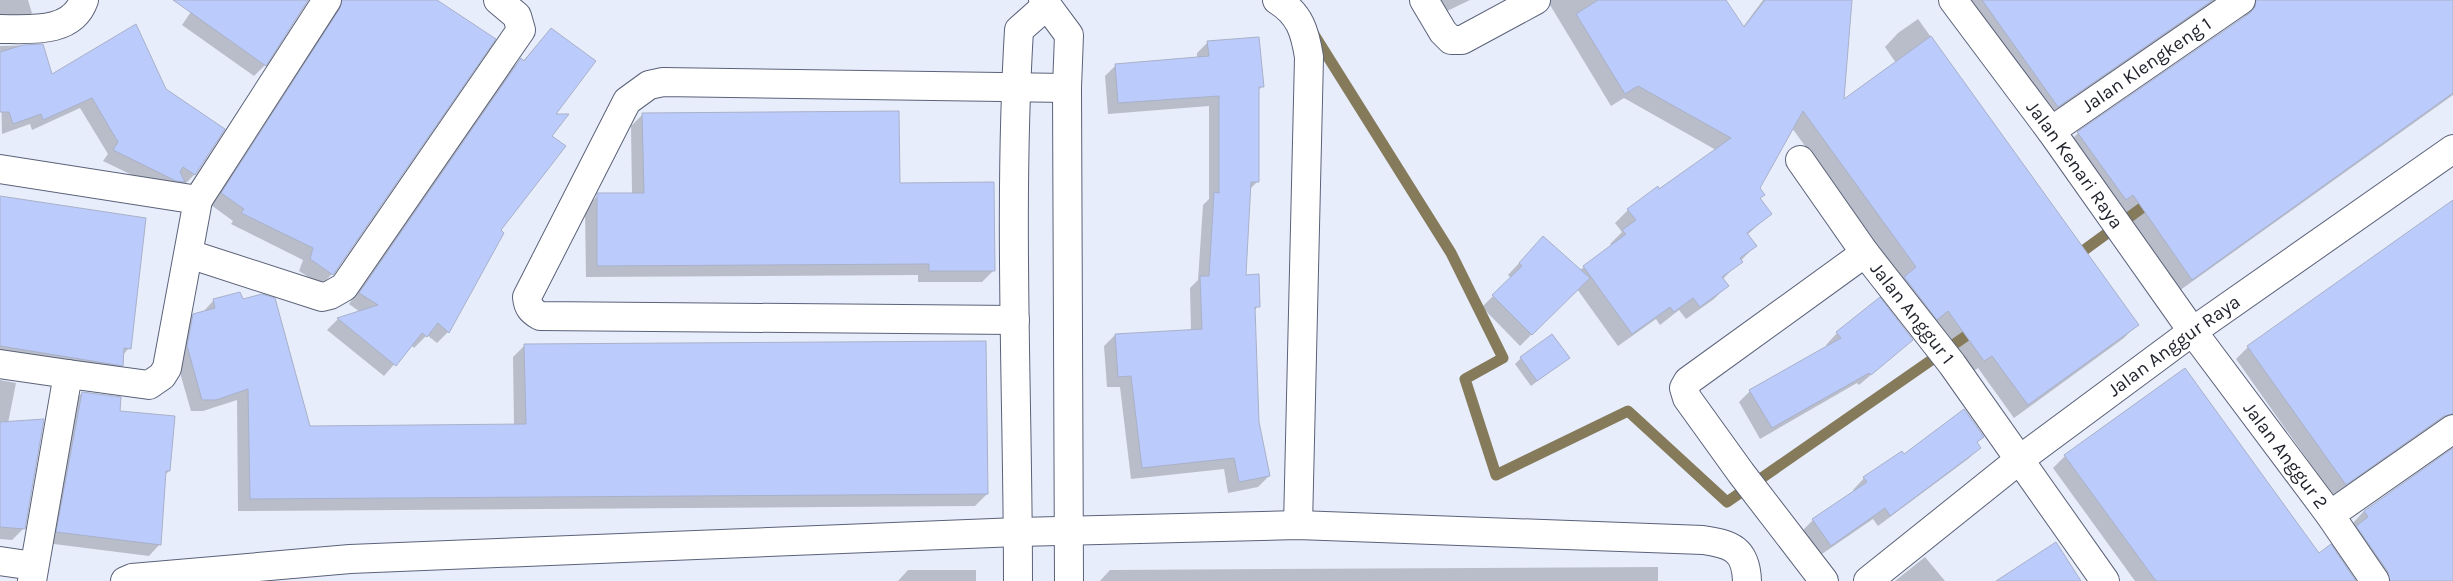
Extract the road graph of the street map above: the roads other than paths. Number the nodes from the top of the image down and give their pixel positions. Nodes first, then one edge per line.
1 (84, 0) edge
2 (326, 0) edge
3 (498, 0) edge
4 (1278, 0) edge
5 (1424, 0) edge
6 (1536, 0) edge
7 (1953, 0) edge
8 (2241, 0) edge
9 (1044, 3) edge
10 (0, 29) edge
11 (1016, 88) junction
12 (1067, 88) junction
13 (2051, 130) junction
14 (2453, 148) edge
15 (1802, 163) dead end
16 (0, 169) edge
17 (198, 200) junction
18 (1865, 253) junction
19 (189, 254) junction
20 (1015, 320) junction
21 (2193, 331) junction
22 (0, 364) edge
23 (68, 374) junction
24 (2453, 429) edge
25 (2019, 460) junction
26 (2330, 515) junction
27 (1298, 525) junction
28 (1018, 532) junction
29 (1069, 532) junction
30 (0, 561) edge
31 (350, 570) edge
32 (33, 573) edge
33 (125, 581) edge
34 (1018, 581) edge
35 (1069, 581) edge
36 (1747, 581) edge
37 (1824, 581) edge
38 (1868, 581) edge
39 (2105, 581) edge
40 (2375, 581) edge

1 - 10 street
2 - 17 street
3 - 19 street
4 - 27 street
5 - 6 street
7 - 13 street, Jalan Kenari Raya
8 - 13 street, Jalan Klengkeng 1
9 - 11 street
9 - 12 street
11 - 12 street
11 - 20 street
11 - 20 street
12 - 29 street
13 - 21 street, Jalan Kenari Raya
14 - 21 street, Jalan Anggur Raya
15 - 18 street, Jalan Anggur 1
16 - 17 street
17 - 19 street
18 - 25 street, Jalan Anggur 1
18 - 37 street
19 - 23 street
20 - 28 street
21 - 25 street, Jalan Anggur Raya
21 - 26 street, Jalan Anggur 2
22 - 23 street
23 - 32 street
24 - 26 street
25 - 38 street, Jalan Anggur Raya
25 - 39 street
26 - 40 street, Jalan Anggur 2
27 - 29 street
27 - 36 street
28 - 29 street
28 - 31 street
28 - 34 street
29 - 35 street
30 - 32 street
31 - 33 street

